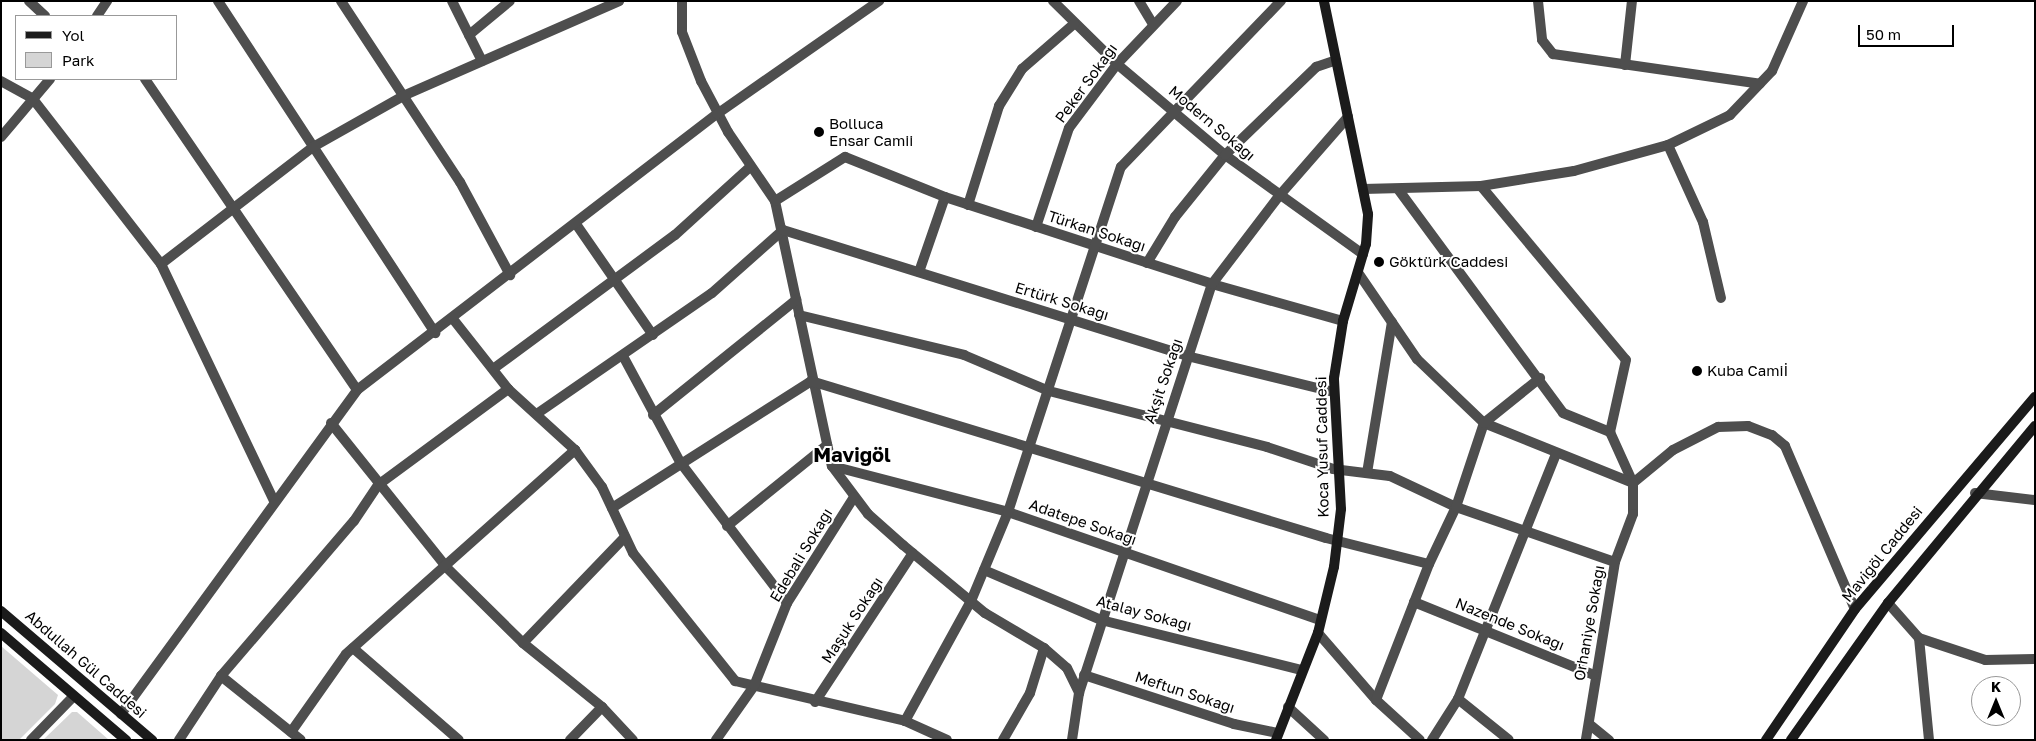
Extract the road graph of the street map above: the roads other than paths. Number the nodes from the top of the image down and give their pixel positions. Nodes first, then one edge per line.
1 (29, 1) edge
2 (107, 1) edge
3 (218, 1) edge
4 (342, 1) edge
5 (452, 1) edge
6 (510, 1) edge
7 (619, 1) edge
8 (682, 1) edge
9 (879, 1) edge
10 (1053, 1) edge
11 (1139, 1) edge
12 (1177, 1) edge
13 (1281, 1) edge
14 (1324, 1) edge
15 (1538, 1) edge
16 (1632, 1) edge
17 (1803, 1) edge
18 (44, 15) edge
19 (100, 15) edge
20 (1152, 23) junction
21 (1074, 24) junction
22 (469, 35) junction
23 (482, 60) junction
24 (1336, 60) junction
25 (1117, 64) junction
26 (1625, 65) junction
27 (49, 80) edge
28 (146, 80) edge
29 (1, 81) edge
30 (1760, 84) junction
31 (403, 96) junction
32 (33, 99) junction
33 (1173, 111) junction
34 (717, 114) junction
35 (1348, 117) junction
36 (1, 137) edge
37 (1668, 145) junction
38 (313, 147) junction
39 (1225, 155) junction
40 (750, 167) junction
41 (1481, 186) junction
42 (1363, 189) junction
43 (1398, 189) junction
44 (1279, 196) junction
45 (945, 197) junction
46 (775, 200) junction
47 (968, 205) junction
48 (233, 208) junction
49 (576, 224) junction
50 (1036, 227) junction
51 (782, 230) junction
52 (1097, 247) junction
53 (1363, 254) junction
54 (1147, 263) junction
55 (161, 264) junction
56 (919, 272) junction
57 (1359, 274) junction
58 (510, 275) junction
59 (616, 280) junction
60 (1212, 284) junction
61 (1721, 298) dead end
62 (796, 300) junction
63 (799, 315) junction
64 (453, 320) junction
65 (1074, 321) junction
66 (1343, 321) junction
67 (1392, 322) junction
68 (435, 333) junction
69 (653, 335) junction
70 (623, 356) junction
71 (1187, 356) junction
72 (493, 369) junction
73 (1540, 378) junction
74 (811, 381) junction
75 (508, 389) junction
76 (357, 390) junction
77 (1049, 391) junction
78 (1334, 392) junction
79 (2035, 397) edge
80 (538, 413) junction
81 (654, 415) junction
82 (1164, 422) junction
83 (331, 423) junction
84 (1484, 423) junction
85 (2035, 426) edge
86 (1610, 432) junction
87 (827, 445) junction
88 (1030, 448) junction
89 (575, 450) junction
90 (1556, 454) junction
91 (680, 462) junction
92 (832, 466) junction
93 (1338, 470) junction
94 (1367, 473) junction
95 (1633, 483) junction
96 (1148, 484) junction
97 (378, 485) junction
98 (1976, 493) junction
99 (854, 498) junction
100 (2035, 500) edge
101 (274, 501) junction
102 (1456, 507) junction
103 (612, 508) junction
104 (1008, 512) junction
105 (727, 526) junction
106 (1523, 532) junction
107 (625, 536) junction
108 (1337, 541) junction
109 (1124, 552) junction
110 (913, 553) junction
111 (1615, 562) junction
112 (1428, 564) junction
113 (447, 568) junction
114 (984, 570) junction
115 (971, 601) junction
116 (1414, 602) junction
117 (787, 603) junction
118 (1888, 603) junction
119 (1855, 609) junction
120 (1, 610) edge
121 (1102, 620) junction
122 (1320, 620) junction
123 (1484, 628) junction
124 (1, 633) edge
125 (1318, 633) junction
126 (1919, 638) junction
127 (523, 643) junction
128 (352, 648) junction
129 (1044, 648) junction
130 (2035, 659) edge
131 (1301, 670) junction
132 (1084, 675) junction
133 (1594, 675) junction
134 (220, 676) junction
135 (754, 686) junction
136 (1079, 693) junction
137 (74, 697) junction
138 (1458, 699) junction
139 (1376, 700) junction
140 (815, 702) junction
141 (602, 707) junction
142 (1288, 707) junction
143 (120, 714) junction
144 (905, 720) junction
145 (1589, 724) junction
146 (111, 726) junction
147 (291, 732) junction
148 (1277, 737) edge
149 (1794, 739) edge
150 (31, 740) edge
151 (126, 740) edge
152 (152, 740) edge
153 (179, 740) edge
154 (300, 740) edge
155 (459, 740) edge
156 (570, 740) edge
157 (634, 740) edge
158 (716, 740) edge
159 (947, 740) edge
160 (1004, 740) edge
161 (1072, 740) edge
162 (1324, 740) edge
163 (1420, 740) edge
164 (1432, 740) edge
165 (1509, 740) edge
166 (1586, 740) edge
167 (1609, 740) edge
168 (1766, 740) edge
169 (1929, 740) edge

1 - 18 street
2 - 19 street
3 - 38 street
4 - 31 street
5 - 22 street
6 - 22 street
7 - 23 street
8 - 34 street
9 - 34 street
10 - 21 street, Modern Sokağı
11 - 20 street
12 - 20 street, Peker Sokağı
13 - 33 street
14 - 24 street, Koca Yusuf Caddesi
15 - 26 street
16 - 26 street
17 - 30 street
20 - 25 street, Peker Sokağı
21 - 25 street, Modern Sokağı
21 - 47 street
22 - 23 street
23 - 31 street
24 - 35 street, Koca Yusuf Caddesi
24 - 39 street
25 - 33 street, Modern Sokağı
25 - 50 street, Peker Sokağı
26 - 30 street
27 - 32 street
28 - 48 street
29 - 32 street
30 - 37 street
31 - 38 street
31 - 58 street
32 - 36 street
32 - 55 street
33 - 39 street, Modern Sokağı
33 - 52 street
34 - 40 street
34 - 49 street
35 - 42 street, Koca Yusuf Caddesi
35 - 44 street, Akşit Sokağı
37 - 41 street
37 - 61 street
38 - 48 street
38 - 68 street
39 - 44 street, Modern Sokağı
39 - 54 street
40 - 46 street
40 - 59 street
41 - 43 street
41 - 86 street
42 - 43 street
42 - 53 street, Koca Yusuf Caddesi
43 - 73 street
44 - 53 street, Modern Sokağı
44 - 60 street, Akşit Sokağı
45 - 46 street, Türkan Sokağı
45 - 47 street, Türkan Sokağı
45 - 56 street
46 - 51 street
47 - 50 street, Türkan Sokağı
48 - 55 street
48 - 76 street
49 - 58 street
49 - 59 street
50 - 52 street, Türkan Sokağı
51 - 56 street, Ertürk Sokağı
51 - 62 street
51 - 69 street
52 - 54 street, Türkan Sokağı
52 - 65 street
53 - 57 street, Koca Yusuf Caddesi
54 - 60 street, Türkan Sokağı
55 - 101 street
56 - 65 street, Ertürk Sokağı
57 - 66 street, Koca Yusuf Caddesi
57 - 67 street
58 - 64 street
59 - 69 street
59 - 72 street
60 - 66 street, Türkan Sokağı
60 - 71 street, Akşit Sokağı
62 - 63 street
62 - 81 street
63 - 74 street
63 - 77 street
64 - 68 street
64 - 72 street
65 - 71 street, Ertürk Sokağı
65 - 77 street
66 - 78 street, Koca Yusuf Caddesi
67 - 84 street
67 - 94 street
68 - 76 street
69 - 70 street
70 - 80 street
70 - 81 street
71 - 78 street, Ertürk Sokağı
71 - 82 street, Akşit Sokağı
72 - 75 street
73 - 84 street
73 - 86 street
74 - 87 street
74 - 88 street
74 - 91 street
75 - 80 street
75 - 97 street
76 - 83 street
77 - 82 street
77 - 88 street
78 - 93 street, Koca Yusuf Caddesi
79 - 119 street, Mavigöl Caddesi
80 - 89 street
81 - 91 street
82 - 93 street
82 - 96 street, Akşit Sokağı
83 - 97 street
83 - 101 street
84 - 90 street
84 - 102 street
85 - 98 street
86 - 95 street
87 - 92 street
87 - 105 street
88 - 96 street
88 - 104 street
89 - 103 street
89 - 113 street
90 - 95 street
90 - 106 street
91 - 103 street
91 - 105 street
92 - 99 street
92 - 104 street, Adatepe Sokağı
93 - 94 street
93 - 108 street, Koca Yusuf Caddesi
94 - 102 street
95 - 111 street, Orhaniye Sokağı
95 - 119 street
96 - 108 street
96 - 109 street, Akşit Sokağı
97 - 113 street
97 - 134 street
98 - 100 street
98 - 118 street
99 - 110 street
99 - 117 street, Edebali Sokağı
101 - 143 street
102 - 106 street
102 - 112 street
103 - 107 street
104 - 109 street, Adatepe Sokağı
104 - 114 street
105 - 117 street
106 - 111 street
106 - 123 street
107 - 127 street
107 - 135 street
108 - 112 street
108 - 122 street, Koca Yusuf Caddesi
109 - 121 street, Akşit Sokağı
109 - 122 street, Adatepe Sokağı
110 - 115 street
110 - 140 street, Maşuk Sokağı
111 - 133 street, Orhaniye Sokağı
112 - 116 street
113 - 127 street
113 - 128 street
114 - 115 street
114 - 121 street, Atalay Sokağı
115 - 129 street
115 - 144 street
116 - 123 street, Nazende Sokağı
116 - 139 street
117 - 135 street, Edebali Sokağı
118 - 126 street
118 - 149 street
119 - 168 street, Mavigöl Caddesi
120 - 143 street, Abdullah Gül Caddesi
121 - 131 street, Atalay Sokağı
121 - 132 street, Akşit Sokağı
122 - 125 street, Koca Yusuf Caddesi
123 - 133 street, Nazende Sokağı
123 - 138 street
124 - 137 street, Abdullah Gül Caddesi
125 - 131 street, Koca Yusuf Caddesi
125 - 139 street
126 - 130 street
126 - 169 street
127 - 141 street
128 - 147 street
128 - 155 street
129 - 136 street
129 - 160 street
131 - 142 street, Koca Yusuf Caddesi
132 - 136 street, Akşit Sokağı
132 - 148 street, Meftun Sokağı
133 - 145 street, Orhaniye Sokağı
134 - 147 street
134 - 153 street
135 - 140 street
135 - 158 street, Edebali Sokağı
136 - 161 street, Akşit Sokağı
137 - 146 street, Abdullah Gül Caddesi
137 - 150 street
138 - 164 street
138 - 165 street
139 - 163 street
140 - 144 street
141 - 156 street
141 - 157 street
142 - 148 street, Koca Yusuf Caddesi
142 - 162 street
143 - 146 street
143 - 152 street, Abdullah Gül Caddesi
144 - 159 street
145 - 166 street, Orhaniye Sokağı
145 - 167 street
146 - 151 street, Abdullah Gül Caddesi
147 - 154 street

